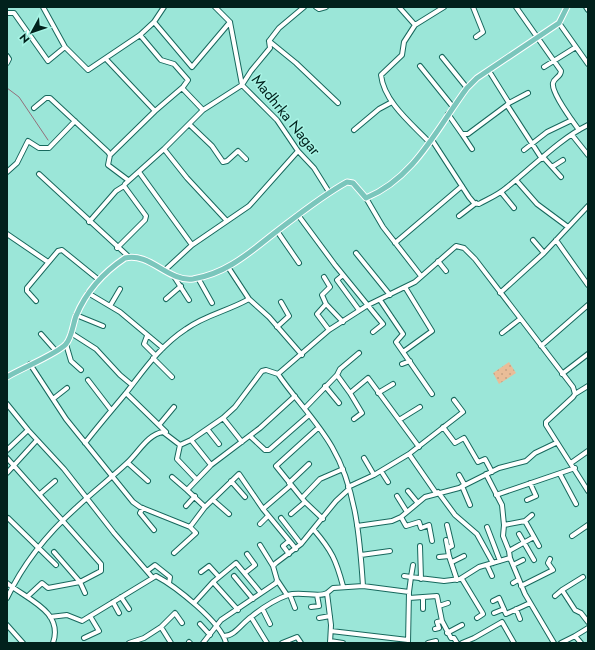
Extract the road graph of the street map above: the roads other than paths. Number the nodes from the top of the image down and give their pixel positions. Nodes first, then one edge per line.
1 (44, 7) edge
2 (164, 7) edge
3 (215, 7) edge
4 (304, 7) edge
5 (316, 7) edge
6 (326, 7) edge
7 (399, 7) edge
8 (444, 7) edge
9 (473, 7) edge
10 (516, 7) edge
11 (567, 7) edge
12 (586, 7) edge
13 (588, 10) edge
14 (7, 13) edge
15 (154, 22) junction
16 (230, 22) junction
17 (559, 23) junction
18 (415, 25) junction
19 (140, 35) junction
20 (476, 37) dead end
21 (538, 39) junction
22 (269, 41) junction
23 (65, 47) junction
24 (576, 47) junction
25 (588, 55) edge
26 (7, 56) edge
27 (442, 57) dead end
28 (584, 58) junction
29 (106, 59) junction
30 (554, 60) junction
31 (7, 63) edge
32 (588, 64) edge
33 (420, 66) dead end
34 (544, 67) dead end
35 (489, 71) junction
36 (242, 85) junction
37 (182, 88) junction
38 (467, 88) junction
39 (528, 93) dead end
40 (392, 102) junction
41 (338, 103) dead end
42 (508, 104) junction
43 (453, 107) junction
44 (34, 108) dead end
45 (204, 110) junction
46 (155, 111) junction
47 (448, 114) junction
48 (572, 120) junction
49 (75, 122) junction
50 (190, 125) junction
51 (588, 125) edge
52 (354, 130) dead end
53 (579, 130) junction
54 (462, 134) junction
55 (572, 134) junction
56 (431, 141) junction
57 (532, 143) junction
58 (164, 149) junction
59 (472, 149) dead end
60 (524, 150) dead end
61 (298, 151) junction
62 (110, 155) junction
63 (588, 155) edge
64 (246, 158) dead end
65 (543, 158) junction
66 (563, 160) dead end
67 (552, 167) junction
68 (7, 172) edge
69 (139, 172) junction
70 (39, 174) dead end
71 (561, 177) dead end
72 (128, 180) junction
73 (516, 180) junction
74 (124, 186) junction
75 (462, 186) junction
76 (329, 192) junction
77 (501, 192) junction
78 (366, 198) junction
79 (476, 204) junction
80 (588, 206) edge
81 (514, 208) dead end
82 (298, 215) junction
83 (459, 216) dead end
84 (226, 220) junction
85 (89, 222) junction
86 (568, 227) junction
87 (277, 231) junction
88 (7, 234) edge
89 (533, 240) dead end
90 (556, 240) junction
91 (395, 243) junction
92 (192, 245) junction
93 (117, 248) junction
94 (356, 253) dead end
95 (544, 253) junction
96 (129, 257) junction
97 (438, 261) junction
98 (48, 262) junction
99 (299, 263) dead end
100 (228, 268) junction
101 (164, 270) junction
102 (446, 271) dead end
103 (173, 275) junction
104 (343, 275) junction
105 (324, 276) dead end
106 (421, 276) junction
107 (198, 278) junction
108 (100, 280) junction
109 (588, 285) edge
110 (181, 286) junction
111 (405, 287) junction
112 (120, 289) dead end
113 (500, 292) junction
114 (88, 293) junction
115 (390, 295) junction
116 (166, 299) dead end
117 (249, 299) junction
118 (190, 300) dead end
119 (380, 300) junction
120 (36, 301) dead end
121 (281, 302) dead end
122 (212, 303) dead end
123 (326, 304) junction
124 (368, 305) junction
125 (588, 305) edge
126 (110, 306) junction
127 (359, 310) junction
128 (76, 315) junction
129 (391, 318) junction
130 (520, 319) junction
131 (343, 322) junction
132 (383, 324) junction
133 (103, 326) dead end
134 (278, 327) junction
135 (329, 330) junction
136 (373, 332) dead end
137 (71, 333) junction
138 (502, 333) dead end
139 (41, 334) dead end
140 (148, 336) junction
141 (66, 344) junction
142 (541, 346) junction
143 (163, 348) junction
144 (56, 351) junction
145 (403, 352) junction
146 (359, 353) dead end
147 (588, 354) edge
148 (302, 355) junction
149 (154, 356) junction
150 (410, 361) junction
151 (30, 364) junction
152 (402, 364) dead end
153 (81, 370) dead end
154 (278, 374) junction
155 (562, 374) junction
156 (337, 375) junction
157 (7, 377) edge
158 (172, 377) dead end
159 (88, 380) dead end
160 (393, 384) dead end
161 (132, 385) junction
162 (325, 386) junction
163 (588, 386) edge
164 (67, 388) dead end
165 (126, 393) junction
166 (350, 393) junction
167 (378, 393) junction
168 (432, 394) dead end
169 (575, 394) junction
170 (295, 396) junction
171 (53, 399) junction
172 (454, 400) dead end
173 (339, 402) dead end
174 (8, 406) edge
175 (174, 407) dead end
176 (420, 407) dead end
177 (305, 408) junction
178 (111, 410) junction
179 (309, 415) junction
180 (223, 418) junction
181 (354, 419) dead end
182 (399, 420) junction
183 (159, 425) junction
184 (443, 427) junction
185 (318, 428) junction
186 (28, 430) junction
187 (208, 430) junction
188 (168, 434) junction
189 (250, 436) junction
190 (37, 440) junction
191 (191, 440) junction
192 (242, 442) junction
193 (85, 443) junction
194 (556, 443) junction
195 (219, 444) dead end
196 (180, 445) junction
197 (419, 447) junction
198 (7, 450) edge
199 (588, 451) edge
200 (409, 454) junction
201 (7, 458) edge
202 (364, 458) dead end
203 (571, 462) junction
204 (128, 463) junction
205 (309, 464) dead end
206 (14, 465) junction
207 (211, 466) junction
208 (575, 468) junction
209 (343, 469) junction
210 (381, 471) junction
211 (492, 472) junction
212 (7, 473) edge
213 (486, 474) junction
214 (560, 474) junction
215 (113, 475) junction
216 (374, 475) junction
217 (459, 475) dead end
218 (172, 476) dead end
219 (196, 479) junction
220 (55, 481) dead end
221 (148, 481) dead end
222 (231, 481) junction
223 (388, 482) dead end
224 (530, 482) junction
225 (290, 484) junction
226 (463, 485) junction
227 (349, 488) junction
228 (187, 490) junction
229 (408, 491) dead end
230 (588, 491) edge
231 (437, 493) junction
232 (40, 494) junction
233 (496, 495) junction
234 (195, 496) junction
235 (397, 496) dead end
236 (245, 497) dead end
237 (88, 498) junction
238 (213, 500) junction
239 (304, 500) junction
240 (527, 500) dead end
241 (417, 502) junction
242 (576, 504) dead end
243 (186, 506) dead end
244 (470, 506) dead end
245 (205, 507) junction
246 (144, 508) junction
247 (263, 509) junction
248 (407, 512) junction
249 (229, 514) dead end
250 (291, 514) dead end
251 (532, 515) dead end
252 (268, 516) junction
253 (8, 518) edge
254 (281, 518) dead end
255 (401, 518) junction
256 (323, 519) junction
257 (63, 520) junction
258 (524, 521) junction
259 (260, 524) dead end
260 (447, 525) dead end
261 (504, 525) junction
262 (588, 525) edge
263 (357, 526) junction
264 (190, 527) junction
265 (488, 527) dead end
266 (154, 530) dead end
267 (314, 530) junction
268 (519, 534) dead end
269 (534, 536) junction
270 (572, 536) dead end
271 (446, 540) dead end
272 (289, 541) junction
273 (432, 541) dead end
274 (524, 543) junction
275 (301, 544) junction
276 (260, 545) dead end
277 (420, 546) dead end
278 (539, 546) dead end
279 (448, 548) junction
280 (38, 549) junction
281 (296, 549) junction
282 (390, 551) dead end
283 (510, 551) junction
284 (54, 552) dead end
285 (174, 553) dead end
286 (246, 554) dead end
287 (289, 554) junction
288 (361, 555) junction
289 (449, 556) junction
290 (464, 556) dead end
291 (439, 557) dead end
292 (510, 558) junction
293 (550, 559) dead end
294 (523, 560) dead end
295 (534, 560) dead end
296 (500, 561) junction
297 (452, 562) junction
298 (492, 563) junction
299 (56, 565) dead end
300 (412, 565) dead end
301 (487, 565) junction
302 (513, 565) junction
303 (273, 566) junction
304 (147, 571) junction
305 (201, 572) dead end
306 (245, 573) junction
307 (234, 576) dead end
308 (404, 576) dead end
309 (492, 576) dead end
310 (152, 577) junction
311 (219, 577) junction
312 (411, 577) junction
313 (583, 577) dead end
314 (462, 578) junction
315 (421, 579) junction
316 (277, 580) junction
317 (457, 580) junction
318 (518, 580) junction
319 (80, 582) junction
320 (213, 582) junction
321 (7, 583) edge
322 (169, 583) junction
323 (513, 583) dead end
324 (343, 586) junction
325 (363, 586) junction
326 (521, 586) junction
327 (12, 588) junction
328 (562, 590) junction
329 (260, 592) junction
330 (409, 592) junction
331 (85, 593) dead end
332 (327, 593) junction
333 (289, 595) junction
334 (318, 595) junction
335 (28, 596) junction
336 (555, 596) dead end
337 (121, 597) junction
338 (7, 598) edge
339 (409, 598) junction
340 (423, 598) junction
341 (253, 599) junction
342 (493, 601) dead end
343 (113, 602) junction
344 (194, 603) junction
345 (448, 603) dead end
346 (530, 603) junction
347 (439, 606) junction
348 (311, 607) dead end
349 (295, 608) dead end
350 (129, 609) dead end
351 (424, 609) dead end
352 (504, 609) junction
353 (238, 610) junction
354 (263, 610) junction
355 (516, 610) junction
356 (119, 613) dead end
357 (494, 613) dead end
358 (90, 616) junction
359 (330, 616) junction
360 (50, 617) junction
361 (251, 617) junction
362 (319, 618) dead end
363 (477, 618) dead end
364 (520, 619) dead end
365 (442, 621) junction
366 (588, 622) edge
367 (182, 623) dead end
368 (200, 624) dead end
369 (270, 624) dead end
370 (7, 625) edge
371 (462, 625) dead end
372 (215, 626) junction
373 (161, 627) junction
374 (588, 628) edge
375 (435, 629) dead end
376 (331, 631) junction
377 (447, 633) junction
378 (210, 635) junction
379 (224, 636) junction
380 (575, 636) junction
381 (84, 638) dead end
382 (436, 641) dead end
383 (132, 642) edge
384 (330, 642) edge
385 (408, 642) edge
386 (23, 643) edge
387 (53, 643) edge
388 (171, 643) edge
389 (203, 643) edge
390 (226, 643) edge
391 (267, 643) edge
392 (282, 643) edge
393 (301, 643) edge
394 (343, 643) edge
395 (428, 643) edge
396 (457, 643) edge
397 (462, 643) edge
398 (514, 643) edge
399 (554, 643) edge
400 (561, 643) edge
401 (581, 643) edge

1 - 23 street
2 - 15 street
3 - 16 street
4 - 22 street
5 - 6 street
7 - 18 street
8 - 18 street
9 - 20 street
10 - 21 street
11 - 17 main road
12 - 13 street
14 - 23 street
15 - 16 street
15 - 19 street
16 - 36 street, Madhrka Nagar
17 - 21 main road
17 - 24 street
18 - 40 street
19 - 29 street
19 - 37 street
21 - 30 street
21 - 35 main road
22 - 36 street
22 - 41 street
23 - 29 street
24 - 28 street
24 - 30 street
25 - 28 street
26 - 31 street
27 - 38 street
28 - 32 street
29 - 46 street
30 - 34 street
30 - 48 street
33 - 43 street
35 - 38 main road
35 - 42 street
36 - 45 street
36 - 61 street, Madhrka Nagar
37 - 45 street
37 - 46 street
38 - 43 main road
39 - 42 street
40 - 52 street
40 - 56 street
42 - 54 street
42 - 57 street
43 - 47 main road
44 - 49 street
45 - 50 street
46 - 62 street
47 - 54 street
47 - 56 main road
48 - 53 street
48 - 57 street
49 - 62 street
49 - 68 street
50 - 58 street
50 - 64 street
51 - 53 street
53 - 55 street
54 - 59 street
55 - 63 street
55 - 65 street
56 - 75 street
56 - 78 main road
57 - 60 street
57 - 65 street
58 - 69 street
58 - 84 street
61 - 76 street, Madhrka Nagar
61 - 84 street
62 - 72 street
65 - 67 street
65 - 73 street
66 - 67 street
67 - 71 street
69 - 72 street
69 - 92 street
70 - 85 street
72 - 74 street
73 - 77 street
73 - 86 street
74 - 85 street
74 - 93 street
75 - 79 street
75 - 91 street
76 - 78 main road
76 - 82 main road
77 - 79 street
77 - 81 street
78 - 91 street
79 - 83 street
80 - 86 street
82 - 87 main road
82 - 104 street
84 - 92 street
85 - 93 street
86 - 90 street
87 - 99 street
87 - 100 main road
88 - 98 street
89 - 95 street
90 - 95 street
90 - 109 street
91 - 106 street
92 - 101 street
93 - 96 street
94 - 115 street
95 - 113 street
96 - 101 main road
96 - 108 main road
97 - 102 street
97 - 106 street
97 - 113 street
98 - 108 street
98 - 120 street
100 - 107 main road
100 - 117 street
101 - 103 main road
103 - 107 main road
103 - 110 street
104 - 124 street
104 - 127 street
105 - 123 street
106 - 111 street
107 - 122 street
108 - 114 main road
110 - 116 street
110 - 118 street
111 - 115 street
111 - 145 street
112 - 126 street
113 - 130 street
114 - 126 street
114 - 128 main road
115 - 119 street
117 - 134 street
117 - 143 street
119 - 124 street
119 - 129 street
121 - 134 street
123 - 131 street
123 - 135 street
124 - 127 street
124 - 132 street
125 - 142 street
126 - 140 street
127 - 131 street
128 - 133 street
128 - 137 main road
129 - 132 street
129 - 145 street
130 - 138 street
130 - 142 street
131 - 135 street
132 - 136 street
134 - 148 street
135 - 148 street
137 - 141 main road
137 - 161 street
139 - 144 street
140 - 143 street
140 - 149 street
141 - 144 main road
141 - 153 street
142 - 155 street
143 - 149 street
144 - 151 main road
145 - 150 street
146 - 156 street
147 - 155 street
148 - 154 street
149 - 158 street
149 - 161 street
150 - 152 street
150 - 168 street
151 - 157 main road
151 - 171 street
154 - 170 street
154 - 180 street
155 - 169 street
156 - 162 street
156 - 166 street
159 - 178 street
160 - 167 street
161 - 165 street
162 - 173 street
162 - 177 street
163 - 169 street
164 - 171 street
165 - 178 street
165 - 183 street
166 - 167 street
166 - 181 street
167 - 182 street
169 - 194 street
170 - 177 street
170 - 189 street
171 - 193 street
172 - 184 street
174 - 186 street
175 - 183 street
176 - 182 street
177 - 179 street
178 - 193 street
179 - 185 street
179 - 189 street
180 - 187 street
180 - 192 street
182 - 197 street
183 - 188 street
184 - 197 street
184 - 211 street
185 - 209 street
185 - 225 street
186 - 190 street
186 - 198 street
187 - 191 street
187 - 195 street
188 - 196 street
188 - 204 street
189 - 192 street
190 - 206 street
190 - 237 street
191 - 196 street
191 - 207 street
192 - 207 street
193 - 215 street
194 - 203 street
194 - 211 street
196 - 219 street
197 - 200 street
199 - 203 street
200 - 210 street
200 - 231 street
201 - 206 street
202 - 216 street
203 - 208 street
204 - 215 street
204 - 221 street
205 - 225 street
206 - 212 street
206 - 232 street
207 - 219 street
208 - 214 street
208 - 230 street
209 - 227 street
209 - 239 street
210 - 216 street
210 - 223 street
211 - 213 street
213 - 226 street
213 - 233 street
214 - 224 street
214 - 242 street
215 - 237 street
215 - 246 street
216 - 227 street
217 - 226 street
218 - 228 street
219 - 228 street
220 - 232 street
222 - 236 street
222 - 238 street
222 - 247 street
224 - 233 street
224 - 240 street
225 - 239 street
225 - 247 street
226 - 231 street
226 - 244 street
227 - 256 street
227 - 263 street
228 - 234 street
229 - 241 street
231 - 241 street
231 - 298 street
232 - 257 street
233 - 261 street
234 - 243 street
234 - 245 street
235 - 248 street
237 - 257 street
237 - 304 street
238 - 245 street
238 - 249 street
239 - 250 street
239 - 256 street
241 - 248 street
245 - 264 street
246 - 264 street
246 - 266 street
247 - 252 street
248 - 255 street
251 - 258 street
252 - 259 street
252 - 272 street
253 - 280 street
254 - 275 street
255 - 263 street
255 - 273 street
256 - 267 street
257 - 280 street
257 - 319 street
258 - 261 street
258 - 269 street
260 - 279 street
261 - 283 street
262 - 270 street
263 - 288 street
264 - 285 street
265 - 296 street
267 - 275 street
267 - 324 street
268 - 274 street
269 - 274 street
269 - 278 street
271 - 279 street
272 - 281 street
272 - 287 street
274 - 283 street
274 - 295 street
275 - 281 street
276 - 303 street
277 - 315 street
279 - 289 street
280 - 299 street
280 - 327 street
281 - 287 street
282 - 288 street
283 - 292 street
284 - 319 street
286 - 306 street
287 - 303 street
288 - 325 street
289 - 291 street
289 - 297 street
290 - 297 street
292 - 296 street
292 - 302 street
293 - 326 street
294 - 302 street
296 - 298 street
297 - 317 street
298 - 301 street
300 - 312 street
301 - 309 street
301 - 314 street
302 - 318 street
303 - 316 street
304 - 310 street
304 - 322 street
305 - 311 street
306 - 311 street
306 - 329 street
307 - 341 street
308 - 312 street
310 - 322 street
310 - 337 street
311 - 320 street
312 - 315 street
312 - 330 street
313 - 328 street
314 - 317 street
314 - 363 street
315 - 317 street
316 - 329 street
316 - 333 street
318 - 323 street
318 - 326 street
319 - 331 street
319 - 335 street
320 - 344 street
320 - 353 street
321 - 327 street
322 - 344 street
324 - 325 street
324 - 332 street
325 - 330 street
326 - 346 street
327 - 335 street
327 - 338 street
328 - 336 street
328 - 366 street
329 - 341 street
330 - 339 street
332 - 334 street
332 - 359 street
333 - 334 street
333 - 349 street
333 - 354 street
334 - 348 street
335 - 360 street
337 - 343 street
337 - 350 street
339 - 340 street
339 - 385 street
340 - 347 street
340 - 351 street
341 - 353 street
342 - 352 street
343 - 356 street
343 - 358 street
344 - 372 street
345 - 347 street
346 - 355 street
346 - 399 street
347 - 365 street
352 - 355 street
352 - 357 street
353 - 372 street
354 - 361 street
354 - 369 street
355 - 364 street
358 - 360 street
358 - 381 street
359 - 362 street
359 - 376 street
360 - 387 street
361 - 379 street
361 - 391 street
365 - 375 street
365 - 377 street
367 - 373 street
368 - 378 street
370 - 386 street
371 - 377 street
372 - 378 street
372 - 379 street
373 - 383 street
373 - 388 street
374 - 380 street
376 - 384 street
376 - 385 street
377 - 396 street
378 - 389 street
379 - 390 street
380 - 400 street
380 - 401 street
382 - 395 street
384 - 394 street
392 - 393 street
397 - 398 street

